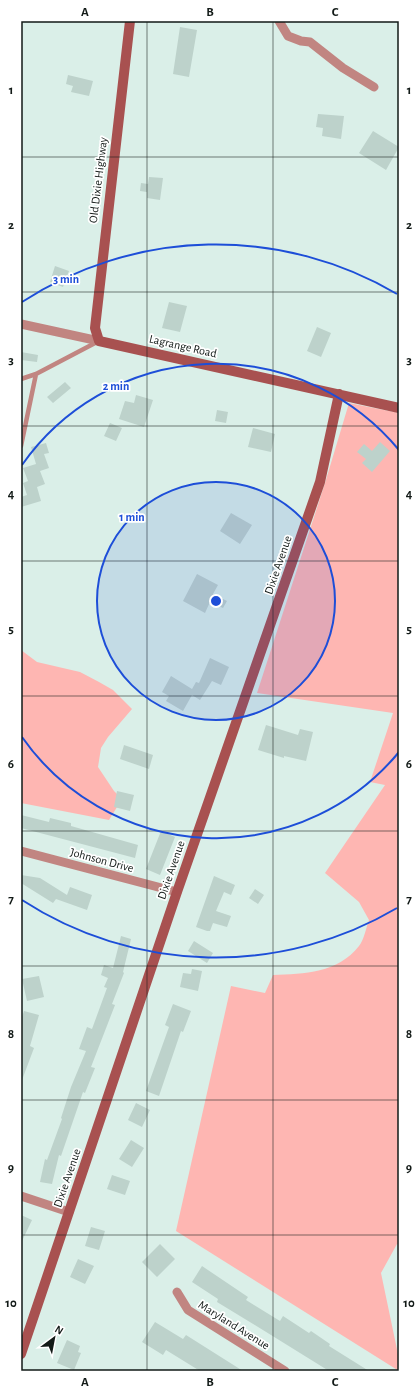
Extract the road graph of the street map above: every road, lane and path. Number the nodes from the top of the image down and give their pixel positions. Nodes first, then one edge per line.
1 (130, 21) edge
2 (278, 21) edge
3 (374, 87) dead end
4 (21, 324) edge
5 (99, 341) junction
6 (36, 374) junction
7 (21, 380) edge
8 (339, 394) junction
9 (399, 408) edge
10 (21, 446) edge
11 (21, 851) edge
12 (177, 892) junction
13 (21, 1196) edge
14 (70, 1212) junction
15 (177, 1292) dead end
16 (21, 1354) edge
17 (285, 1371) edge

1 - 5 street, Old Dixie Highway
2 - 3 street
4 - 5 street, Lagrange Road
5 - 6 lane
5 - 8 street, Lagrange Road
6 - 7 lane
6 - 10 lane
8 - 9 street, Lagrange Road
8 - 12 street, Dixie Avenue
11 - 12 street, Johnson Drive
12 - 14 street, Dixie Avenue
13 - 14 street
14 - 16 street, Dixie Avenue
15 - 17 street, Maryland Avenue

